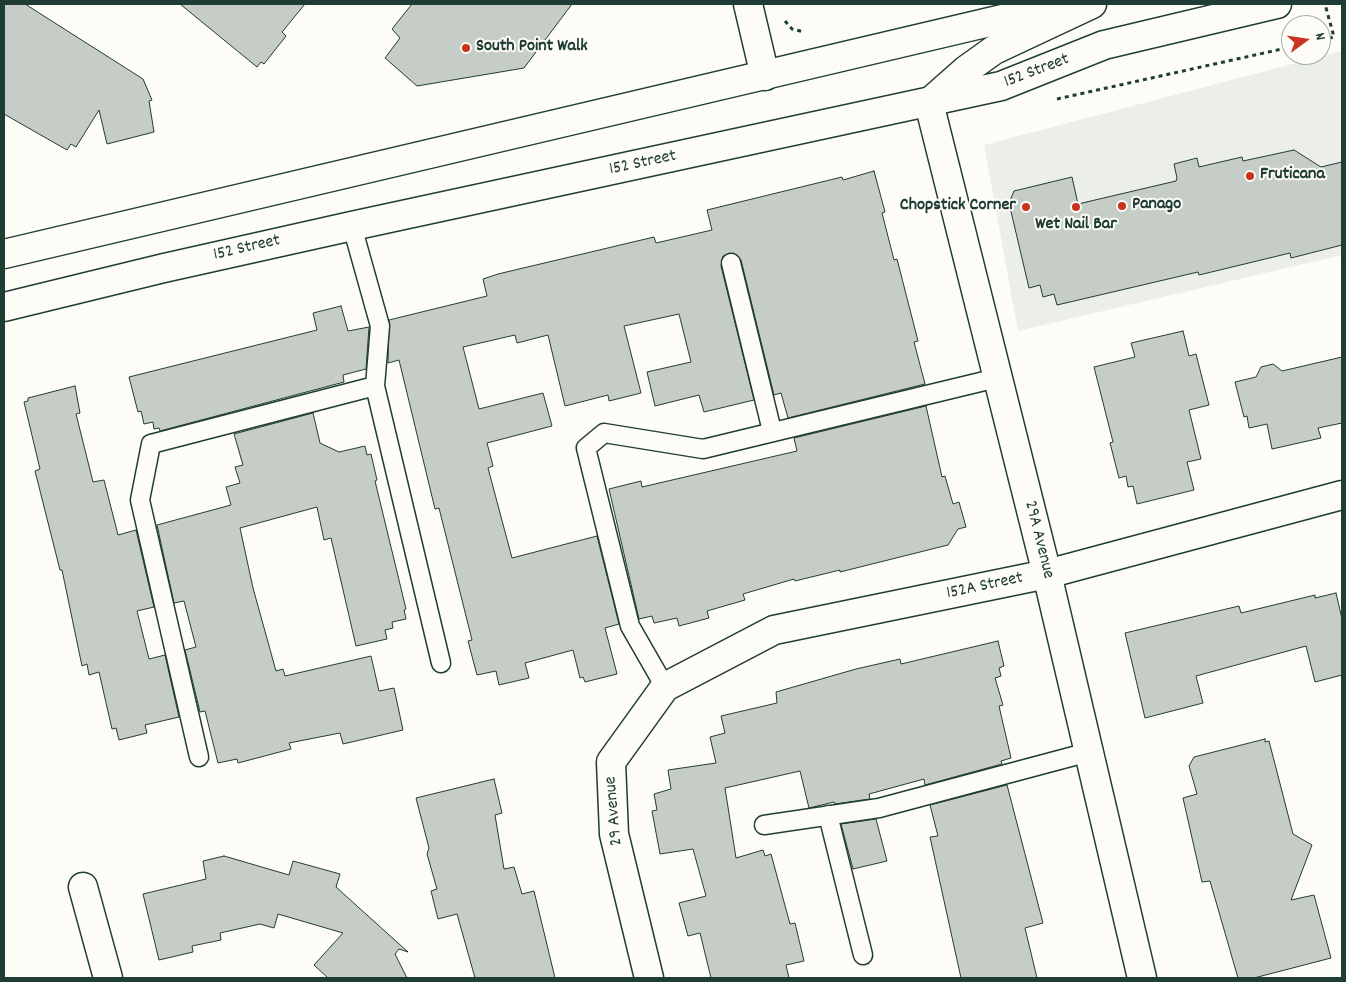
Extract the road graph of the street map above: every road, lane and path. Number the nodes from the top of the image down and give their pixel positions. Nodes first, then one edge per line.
1 (748, 4) edge
2 (1066, 4) edge
3 (1092, 4) edge
4 (1276, 4) edge
5 (781, 15) dead end
6 (1331, 26) edge
7 (806, 32) dead end
8 (1331, 38) edge
9 (1281, 49) edge
10 (765, 76) junction
11 (1050, 100) dead end
12 (929, 103) junction
13 (352, 226) junction
14 (4, 254) edge
15 (731, 263) dead end
16 (4, 307) edge
17 (997, 378) junction
18 (375, 386) junction
19 (772, 431) junction
20 (1342, 495) edge
21 (1047, 574) junction
22 (441, 663) dead end
23 (665, 687) junction
24 (1089, 752) junction
25 (199, 757) dead end
26 (828, 815) junction
27 (764, 825) dead end
28 (83, 887) dead end
29 (863, 955) dead end
30 (108, 978) edge
31 (649, 978) edge
32 (1142, 978) edge

1 - 10 main road
2 - 10 main road
3 - 12 main road
4 - 12 main road, 152 Street
5 - 7 path
6 - 8 path
9 - 11 path
10 - 14 main road
12 - 13 main road, 152 Street
12 - 17 main road, 29A Avenue
13 - 16 main road, 152 Street
13 - 18 lane
15 - 19 lane
17 - 19 lane
17 - 21 main road, 29A Avenue
18 - 22 lane
18 - 25 lane
19 - 23 lane
20 - 21 main road, 152A Street
21 - 23 main road, 152A Street
21 - 24 main road, 29A Avenue
23 - 31 main road, 29 Avenue
24 - 26 lane
24 - 32 main road, 29A Avenue
26 - 27 lane
26 - 29 lane
28 - 30 main road

